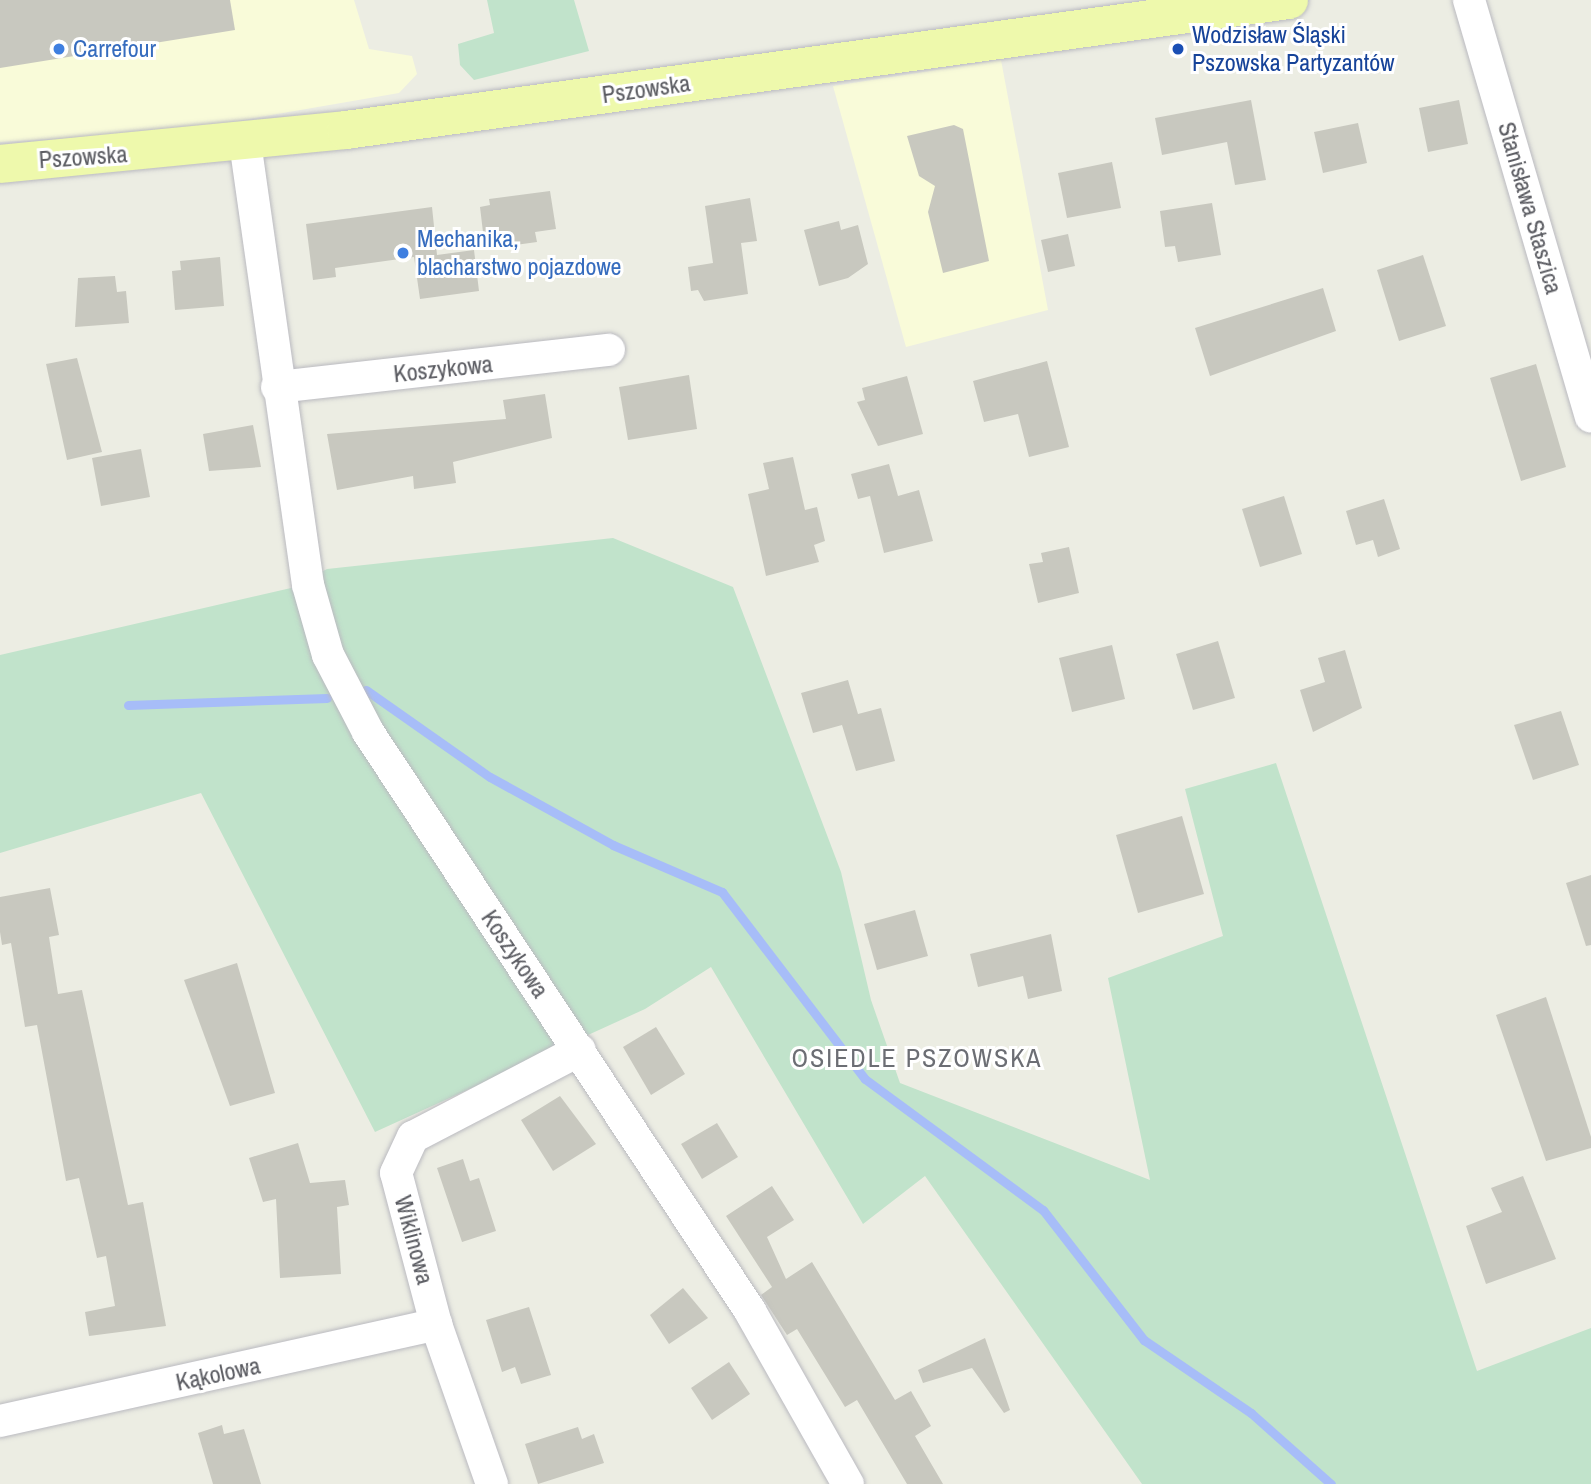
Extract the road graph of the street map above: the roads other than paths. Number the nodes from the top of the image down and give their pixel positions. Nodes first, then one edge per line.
1 (1289, 0) edge
2 (1469, 0) edge
3 (245, 142) junction
4 (0, 164) edge
5 (609, 350) dead end
6 (277, 387) junction
7 (1591, 416) edge
8 (580, 1050) junction
9 (436, 1324) junction
10 (0, 1421) edge
11 (492, 1484) edge
12 (848, 1484) edge

1 - 3 main road, Pszowska
2 - 7 street, Stanisława Staszica
3 - 4 main road, Pszowska
3 - 6 street, Koszykowa
5 - 6 street, Koszykowa
6 - 8 street, Koszykowa
8 - 9 street, Wiklinowa
8 - 12 street, Koszykowa
9 - 10 street, Kąkolowa
9 - 11 street, Wiklinowa

